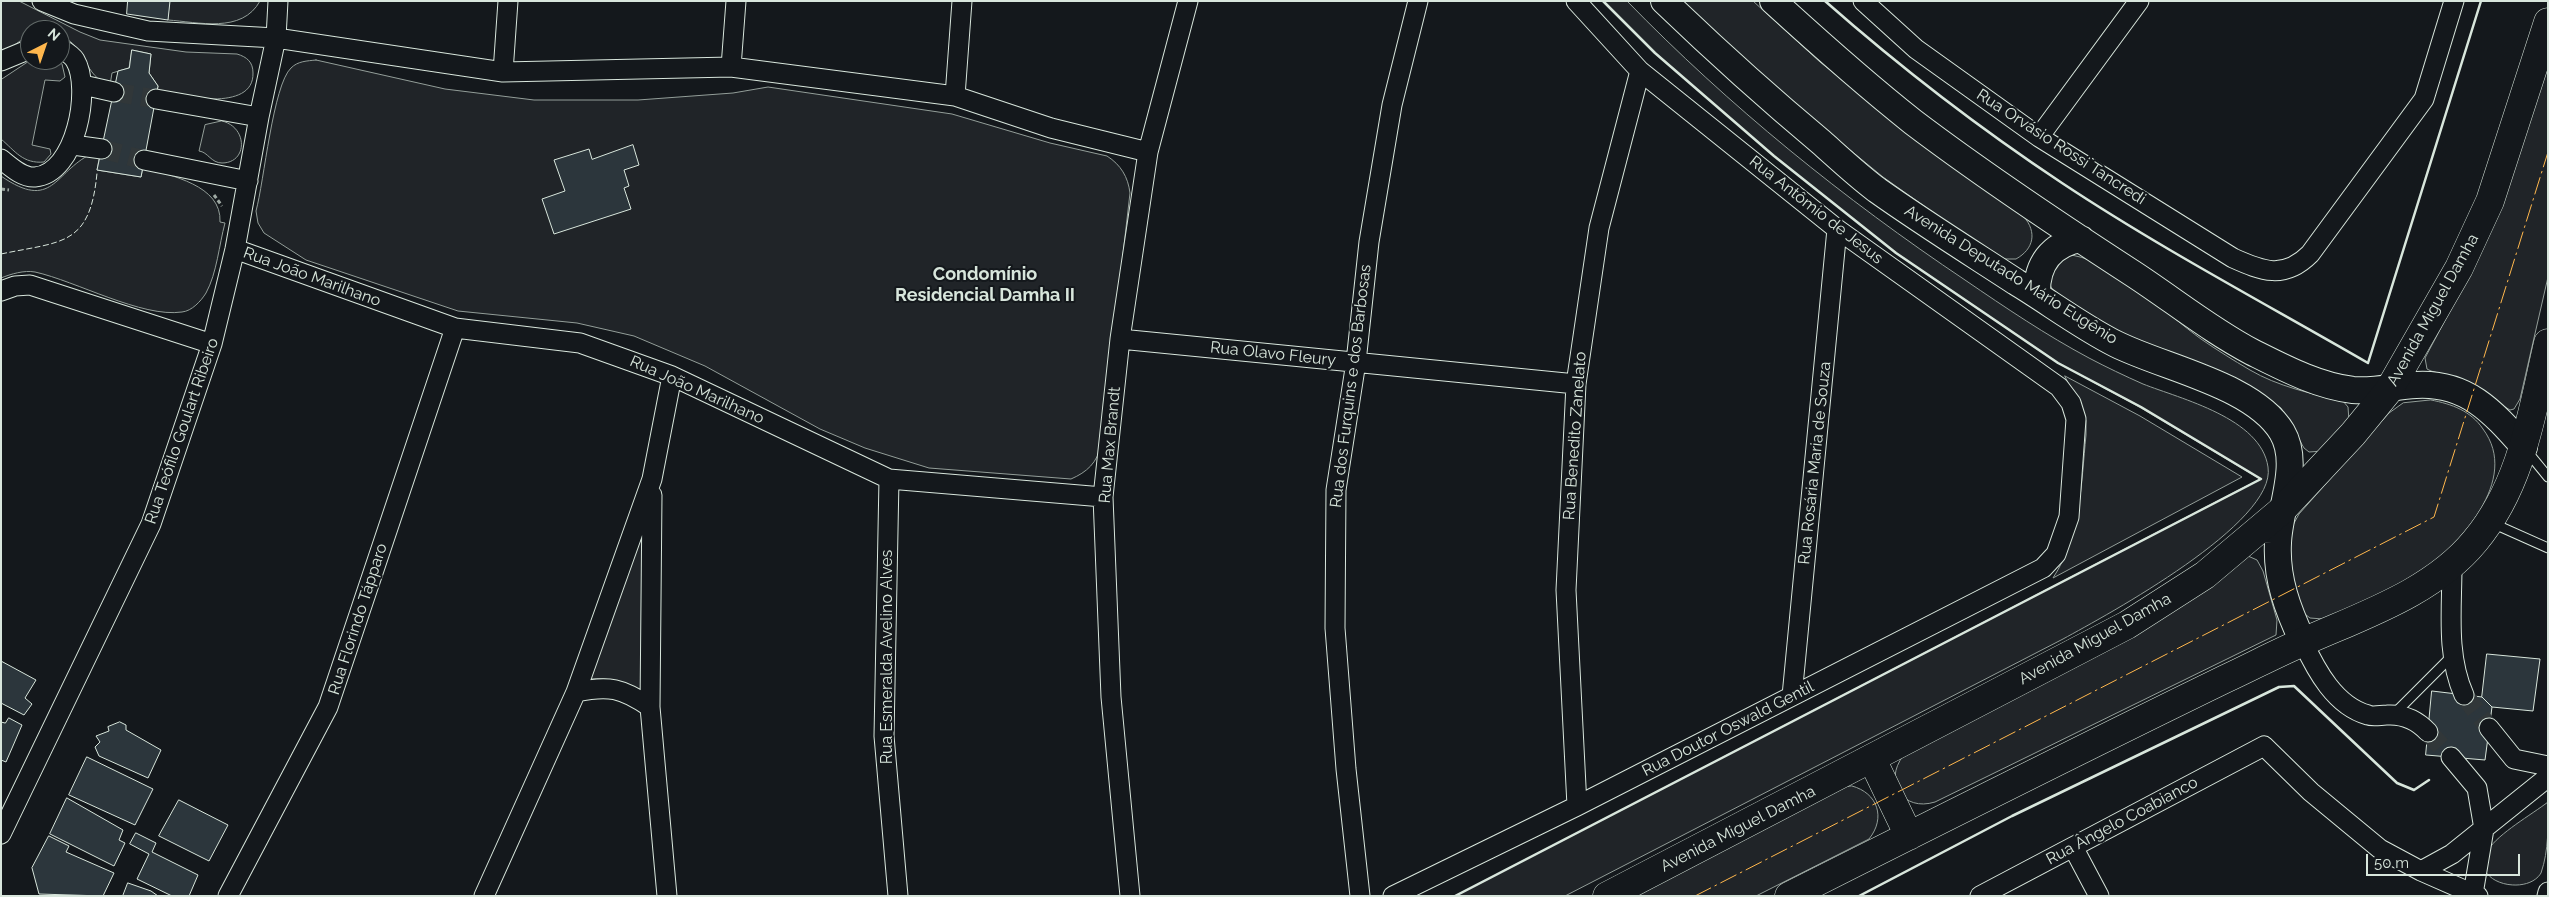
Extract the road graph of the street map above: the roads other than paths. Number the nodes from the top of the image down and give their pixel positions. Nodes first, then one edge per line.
1 (42, 1) edge
2 (278, 1) edge
3 (508, 1) edge
4 (736, 1) edge
5 (962, 1) edge
6 (1188, 1) edge
7 (1418, 1) edge
8 (1576, 1) edge
9 (1664, 1) edge
10 (1773, 1) edge
11 (1862, 1) edge
12 (2139, 1) edge
13 (2454, 1) edge
14 (71, 8) edge
15 (2548, 22) edge
16 (276, 38) junction
17 (20, 53) edge
18 (70, 56) edge
19 (1, 61) edge
20 (730, 67) junction
21 (1640, 71) junction
22 (503, 72) junction
23 (83, 85) junction
24 (114, 92) tunnel mouth
25 (955, 96) junction
26 (156, 99) tunnel mouth
27 (259, 117) junction
28 (2039, 137) junction
29 (73, 144) junction
30 (102, 149) tunnel mouth
31 (1148, 152) junction
32 (1, 159) edge
33 (144, 160) tunnel mouth
34 (248, 181) junction
35 (2047, 216) junction
36 (1837, 229) junction
37 (2081, 239) junction
38 (235, 250) junction
39 (2005, 274) junction
40 (1, 291) edge
41 (2038, 295) junction
42 (455, 328) junction
43 (1120, 339) junction
44 (2548, 343) edge
45 (212, 344) junction
46 (1356, 362) junction
47 (672, 376) junction
48 (1576, 384) junction
49 (2389, 390) junction
50 (2524, 447) junction
51 (2548, 477) edge
52 (889, 478) junction
53 (652, 480) junction
54 (1103, 497) junction
55 (2281, 511) junction
56 (2490, 522) junction
57 (2548, 548) edge
58 (2056, 554) joint
59 (2452, 566) junction
60 (2303, 642) junction
61 (2453, 655) junction
62 (576, 692) junction
63 (2464, 695) tunnel mouth
64 (1792, 696) junction
65 (650, 707) junction
66 (2394, 714) junction
67 (2489, 728) tunnel mouth
68 (2428, 732) tunnel mouth
69 (2451, 757) tunnel mouth
70 (1872, 759) junction
71 (2548, 766) edge
72 (2548, 777) edge
73 (1577, 806) junction
74 (2484, 830) junction
75 (1, 834) edge
76 (1909, 836) junction
77 (2073, 846) junction
78 (2421, 871) junction
79 (2475, 895) edge
80 (228, 896) edge
81 (484, 896) edge
82 (666, 896) edge
83 (898, 896) edge
84 (1130, 896) edge
85 (1360, 896) edge
86 (1393, 896) edge
87 (1607, 896) edge
88 (1789, 896) edge
89 (1980, 896) edge
90 (2099, 896) edge

1 - 14 street
2 - 16 street, Rua Teófilo Goulart Ribeiro
3 - 22 street
4 - 20 street
5 - 25 street
6 - 31 street, Rua Max Brandt
7 - 46 street, Rua dos Furquins e dos Barbosas
8 - 21 street, Rua Antômio de Jesus
9 - 39 street, Avenida Deputado Mário Eugênio
10 - 35 street
11 - 28 street, Rua Orvásio Rossi Tancredi
12 - 28 street
13 - 28 street, Rua Orvásio Rossi Tancredi
14 - 16 street
15 - 49 main road, Avenida Miguel Damha
16 - 22 street
16 - 27 street, Rua Teófilo Goulart Ribeiro
17 - 19 street
18 - 23 street
20 - 22 street
20 - 25 street
21 - 36 street, Rua Antômio de Jesus
21 - 48 street, Rua Benedito Zanelato
23 - 24 street
23 - 29 street
25 - 31 street
26 - 27 street
27 - 34 street, Rua Teófilo Goulart Ribeiro
29 - 30 street
29 - 32 street
31 - 43 street, Rua Max Brandt
33 - 34 street
34 - 38 street, Rua Teófilo Goulart Ribeiro
35 - 37 street
35 - 39 street
36 - 58 street, Rua Antômio de Jesus
36 - 64 street, Rua Rosária Maria de Souza
37 - 41 street
37 - 49 street
38 - 42 street, Rua João Marilhano
38 - 45 street, Rua Teófilo Goulart Ribeiro
39 - 41 street, Avenida Deputado Mário Eugênio
40 - 45 street
41 - 55 street, Avenida Deputado Mário Eugênio
42 - 47 street, Rua João Marilhano
42 - 80 street, Rua Florindo Tápparo
43 - 46 street, Rua Olavo Fleury
43 - 54 street, Rua Max Brandt
44 - 50 main road
45 - 75 street, Rua Teófilo Goulart Ribeiro
46 - 48 street, Rua Olavo Fleury
46 - 85 street, Rua dos Furquins e dos Barbosas
47 - 52 street, Rua João Marilhano
47 - 53 street
48 - 73 street, Rua Benedito Zanelato
49 - 50 street
49 - 55 main road, Avenida Miguel Damha
50 - 51 lane
50 - 56 main road
52 - 54 street, Rua João Marilhano
52 - 83 street, Rua Esmeralda Avelino Alves
53 - 62 street
53 - 65 street
54 - 84 street, Rua Max Brandt
55 - 60 street, Avenida Deputado Mário Eugênio
55 - 70 main road, Avenida Miguel Damha
56 - 57 lane
56 - 59 main road
58 - 64 street, Rua Doutor Oswald Gentil
59 - 60 main road
59 - 61 street
60 - 66 street
60 - 76 main road
61 - 63 street
61 - 66 lane
62 - 65 street
62 - 81 street
64 - 73 street, Rua Doutor Oswald Gentil
65 - 82 street
66 - 68 street
67 - 71 street
69 - 74 street
70 - 76 main road
70 - 87 main road, Avenida Miguel Damha
72 - 74 street
73 - 86 street, Rua Doutor Oswald Gentil
74 - 78 street
74 - 79 street
76 - 88 main road
77 - 78 street, Rua Ângelo Coabianco
77 - 89 street, Rua Ângelo Coabianco
77 - 90 street
78 - 79 street

